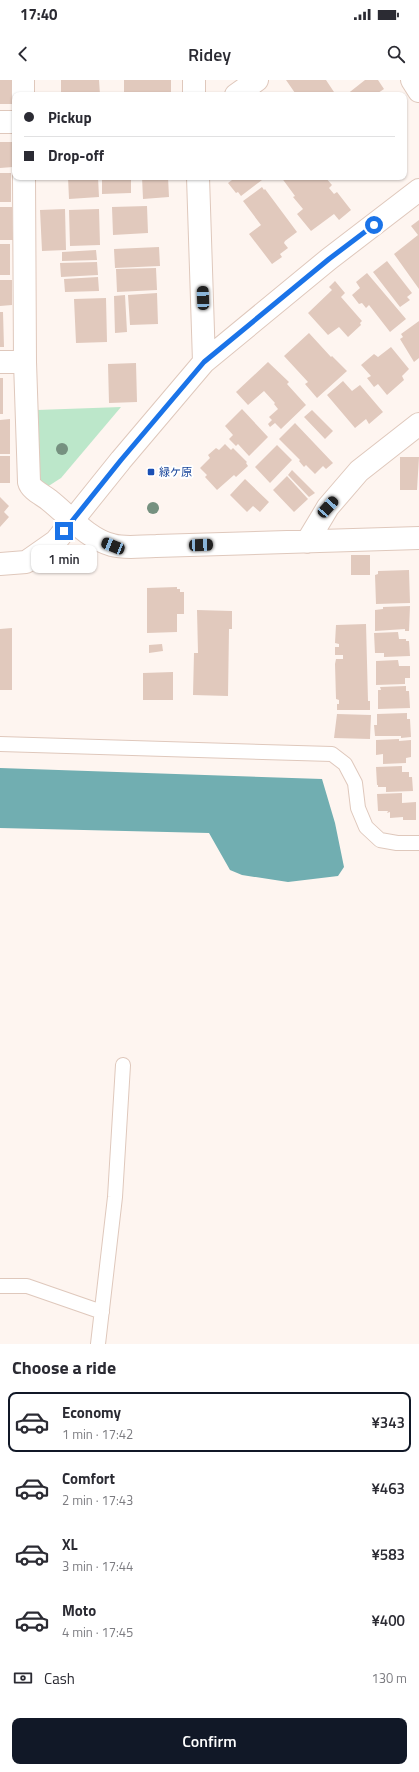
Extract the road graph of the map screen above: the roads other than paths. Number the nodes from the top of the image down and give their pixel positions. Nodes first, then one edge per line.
1 (23, 80) edge
2 (194, 80) edge
3 (257, 80) edge
4 (412, 80) edge
5 (419, 91) edge
6 (23, 92) edge
7 (194, 92) edge
8 (240, 92) edge
9 (0, 122) edge
10 (12, 122) edge
11 (24, 180) edge
12 (198, 180) edge
13 (419, 190) edge
14 (0, 362) edge
15 (25, 362) junction
16 (204, 362) junction
17 (419, 424) edge
18 (73, 521) junction
19 (419, 538) edge
20 (307, 542) junction
21 (0, 564) edge
22 (0, 744) edge
23 (419, 843) edge
24 (123, 1065) dead end
25 (0, 1286) edge
26 (102, 1312) junction
27 (98, 1344) edge

1 - 6 street
2 - 7 street
3 - 8 street
4 - 5 street
9 - 10 street
11 - 15 street
12 - 16 street
13 - 16 street
14 - 15 street
15 - 18 street
16 - 18 street
17 - 20 street
18 - 20 street
18 - 21 street
19 - 20 street
22 - 23 lane
24 - 26 lane
25 - 26 lane
26 - 27 lane

